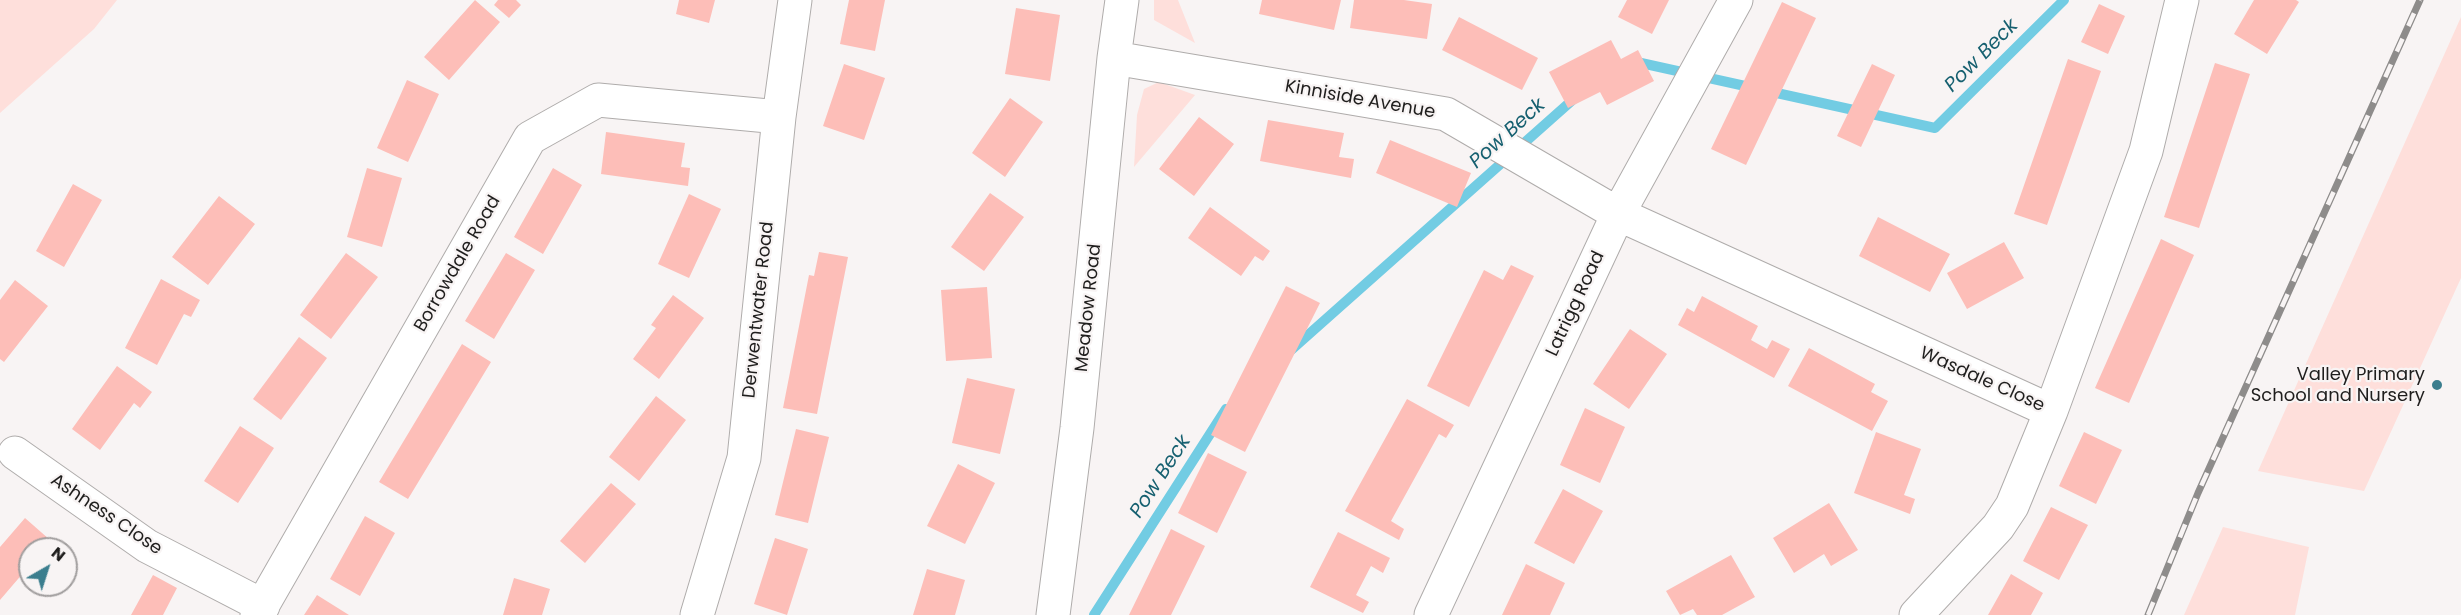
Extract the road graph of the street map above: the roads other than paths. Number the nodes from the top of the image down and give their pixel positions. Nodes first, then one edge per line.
1 (795, 0) edge
2 (1122, 0) edge
3 (1736, 0) edge
4 (2182, 0) edge
5 (1114, 58) junction
6 (779, 117) junction
7 (1618, 214) junction
8 (2051, 411) junction
9 (15, 453) dead end
10 (260, 610) edge
11 (697, 615) edge
12 (1053, 615) edge
13 (1431, 615) edge
14 (1916, 615) edge

1 - 6 street, Derwentwater Road
2 - 5 street, Meadow Road
3 - 7 street, Latrigg Road
4 - 8 street, Wasdale Close
5 - 7 street, Kinniside Avenue
5 - 12 street, Meadow Road
6 - 10 street, Borrowdale Road
6 - 11 street, Derwentwater Road
7 - 8 street, Wasdale Close
7 - 13 street, Latrigg Road
8 - 14 street
9 - 10 street, Ashness Close

